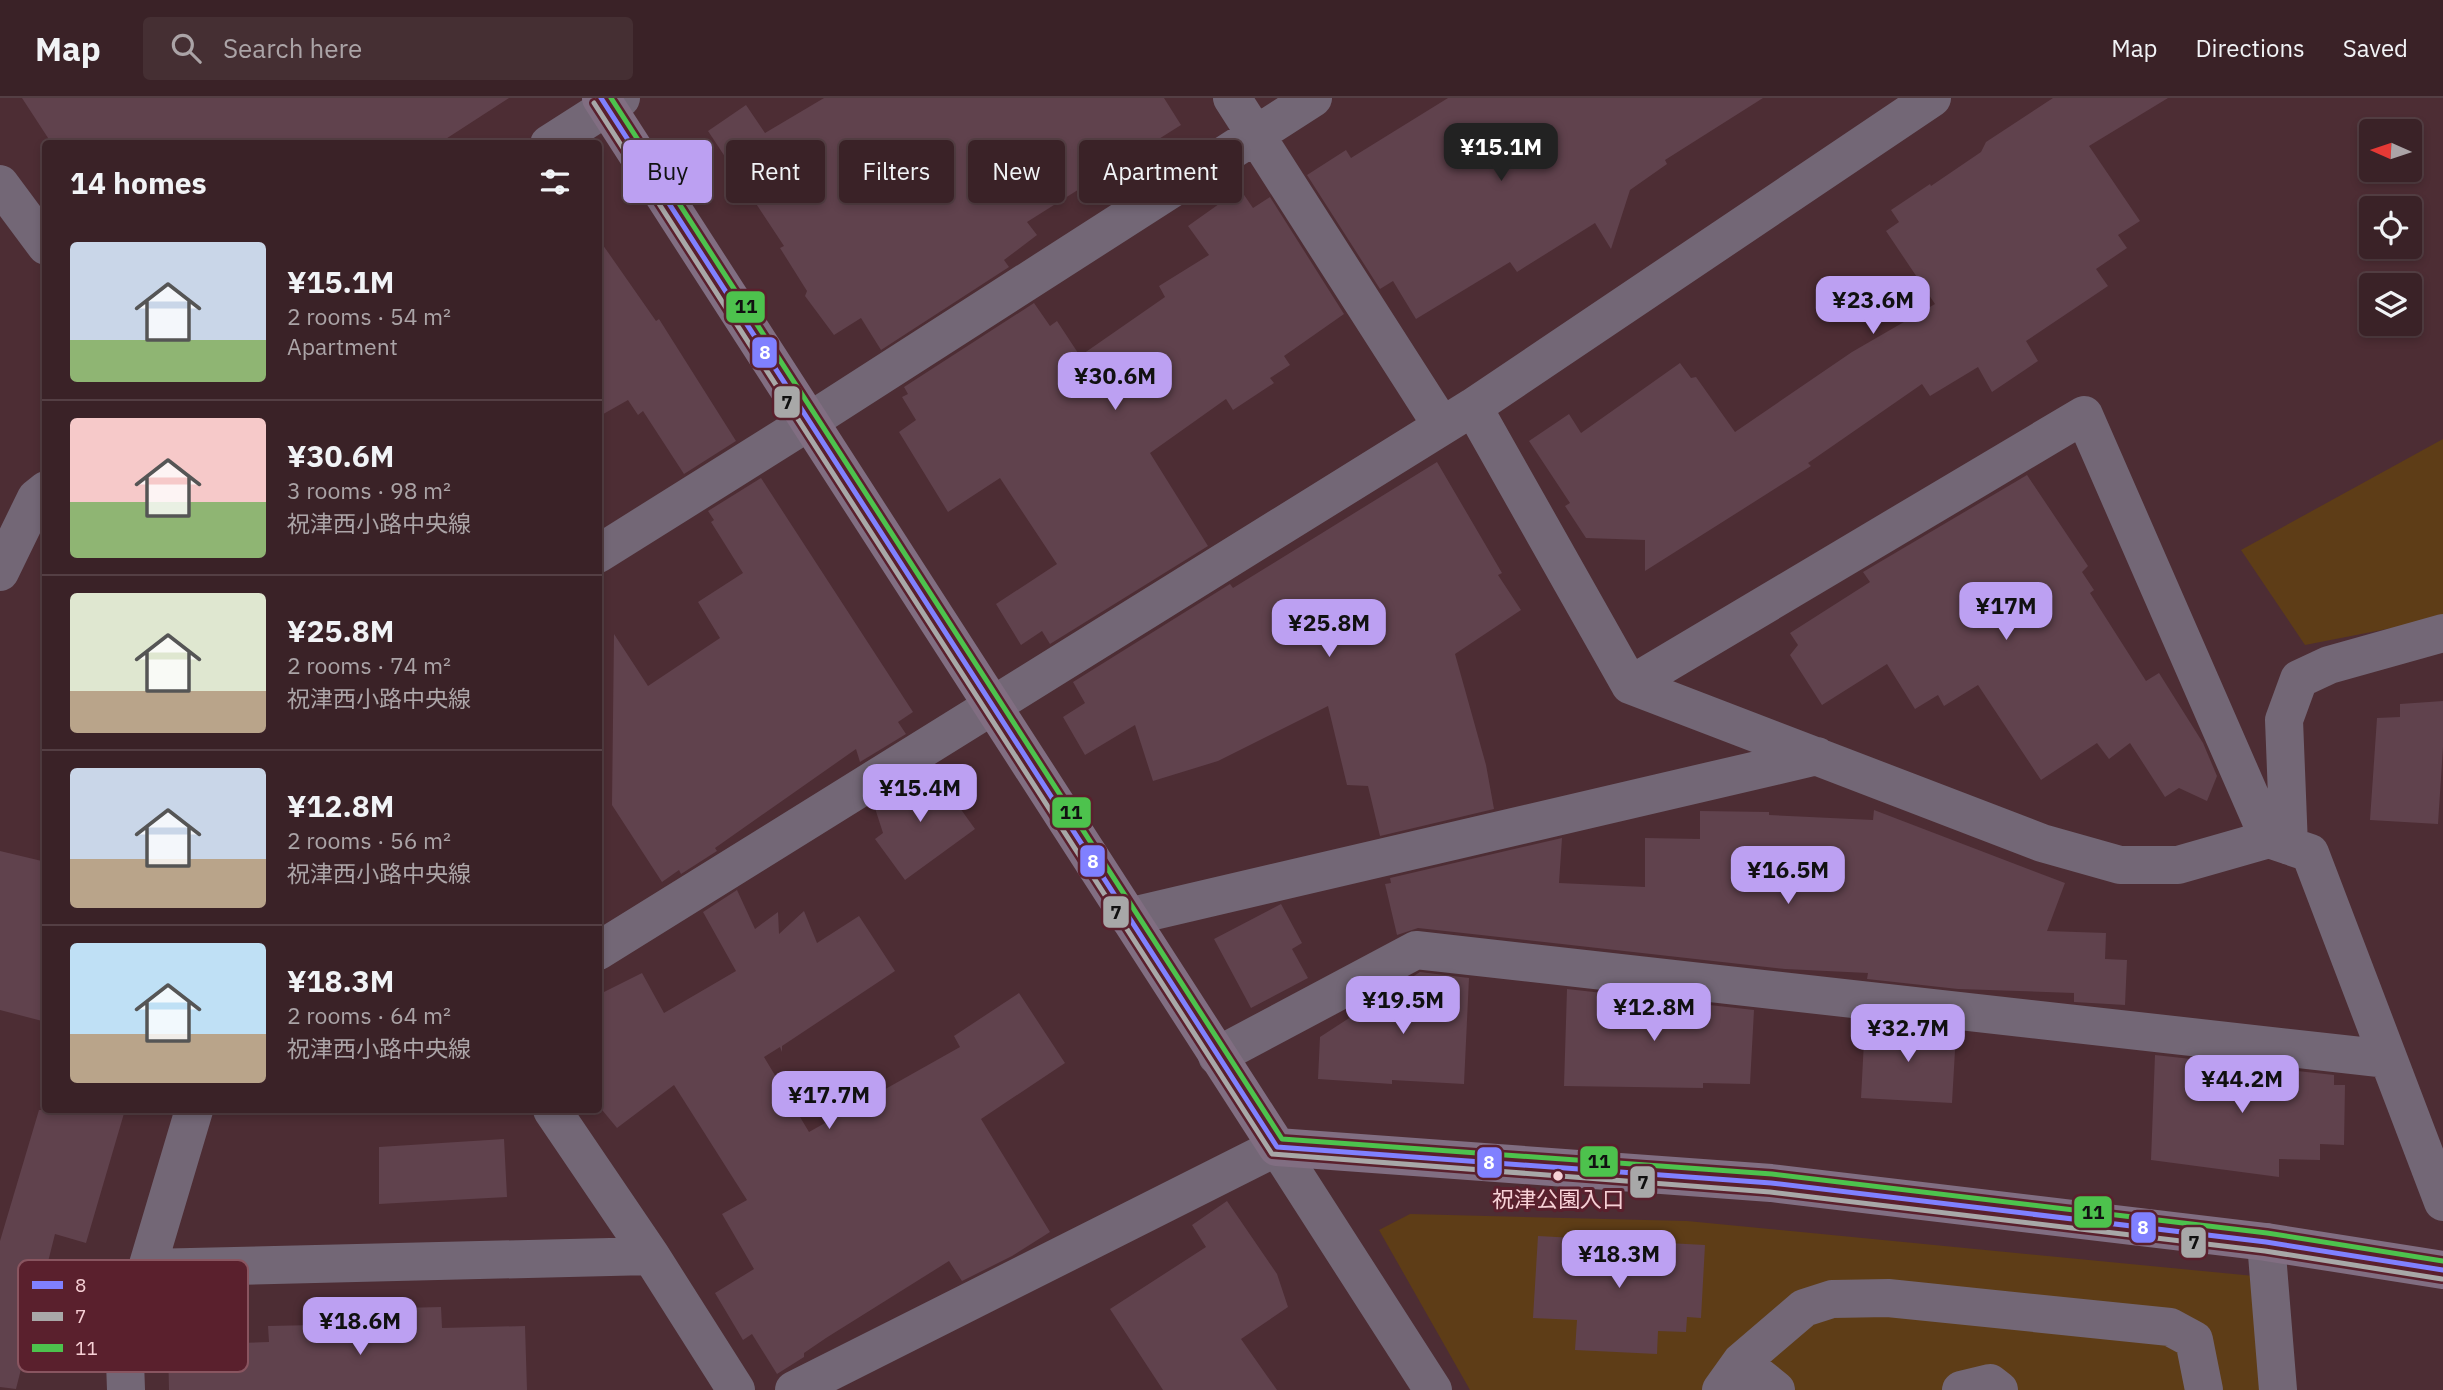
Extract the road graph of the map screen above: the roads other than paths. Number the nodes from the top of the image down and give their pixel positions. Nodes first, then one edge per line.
1 (1232, 98) edge
2 (1313, 98) edge
3 (1932, 98) edge
4 (610, 101) edge
5 (1256, 135) junction
6 (555, 140) edge
7 (0, 184) edge
8 (42, 241) edge
9 (1458, 416) junction
10 (810, 421) junction
11 (42, 493) edge
12 (602, 551) edge
13 (0, 572) edge
14 (2443, 633) edge
15 (1630, 685) junction
16 (993, 704) junction
17 (1816, 756) junction
18 (2279, 843) junction
19 (1128, 917) junction
20 (602, 948) edge
21 (1217, 1056) junction
22 (2388, 1059) junction
23 (193, 1113) edge
24 (554, 1113) edge
25 (1277, 1147) junction
26 (2443, 1202) edge
27 (2266, 1242) junction
28 (651, 1256) junction
29 (149, 1260) edge
30 (248, 1266) edge
31 (2443, 1270) edge
32 (126, 1372) edge
33 (1731, 1376) edge
34 (127, 1390) edge
35 (736, 1390) edge
36 (794, 1390) edge
37 (1433, 1390) edge
38 (1776, 1390) edge
39 (1961, 1390) edge
40 (1999, 1390) edge
41 (2204, 1390) edge
42 (2278, 1390) edge

1 - 5 street
2 - 5 street
3 - 9 street
4 - 6 street
4 - 10 main road
5 - 9 street
5 - 10 street
7 - 8 street
9 - 15 street
9 - 16 street
10 - 12 street
10 - 16 main road
11 - 13 street
14 - 18 street
15 - 17 street
15 - 18 street
16 - 19 main road
16 - 20 street
17 - 18 street
17 - 19 street
18 - 22 street
19 - 21 main road
21 - 22 street
21 - 25 main road
22 - 26 street
23 - 29 street
24 - 28 street
25 - 27 main road
25 - 36 street
25 - 37 street
27 - 31 main road
27 - 42 street
28 - 30 street
28 - 35 street
32 - 34 street
33 - 38 street
33 - 41 street
39 - 40 street

